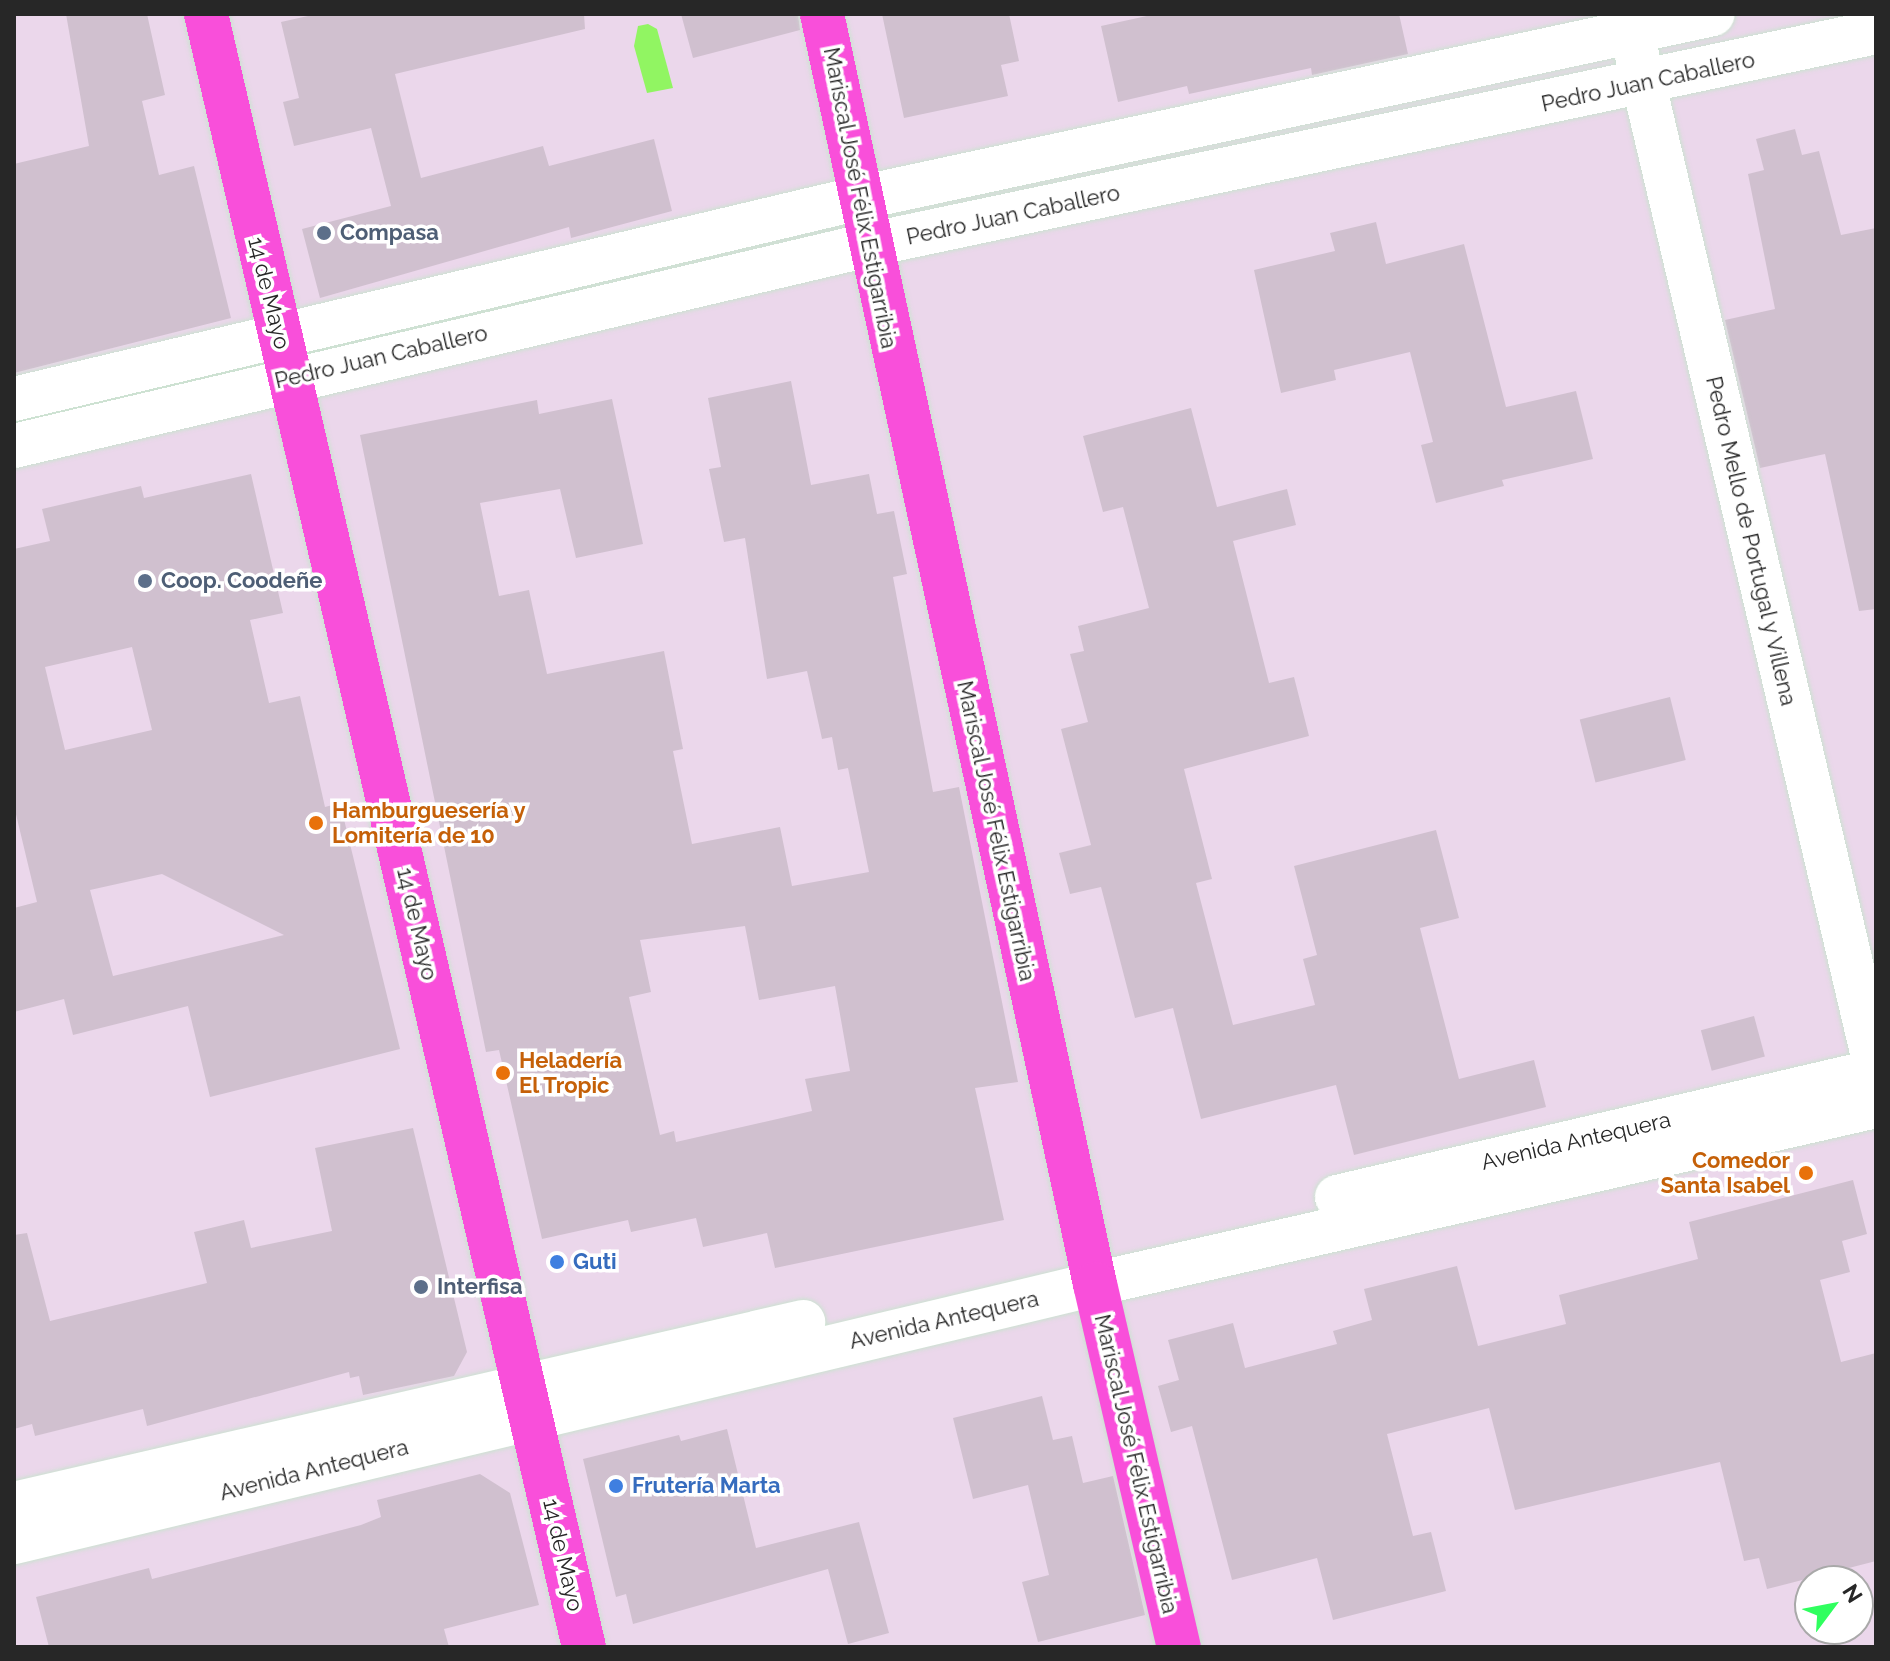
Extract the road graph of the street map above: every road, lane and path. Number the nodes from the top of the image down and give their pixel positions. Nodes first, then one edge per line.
1 (206, 14) edge
2 (822, 14) edge
3 (1713, 14) edge
4 (1630, 23) edge
5 (1876, 32) edge
6 (1643, 83) junction
7 (864, 197) junction
8 (868, 245) junction
9 (281, 336) junction
10 (290, 378) junction
11 (14, 399) edge
12 (14, 446) edge
13 (1876, 1070) edge
14 (1876, 1106) edge
15 (1092, 1270) junction
16 (529, 1402) junction
17 (14, 1504) edge
18 (14, 1542) edge
19 (584, 1647) edge
20 (1179, 1647) edge

1 - 9 main road, 14 de Mayo
2 - 7 main road, Mariscal José Félix Estigarribia
3 - 4 street, Pedro Juan Caballero
4 - 6 street, Pedro Mello de Portugal y Villena
4 - 7 street, Pedro Juan Caballero
5 - 6 street, Pedro Juan Caballero
6 - 8 street, Pedro Juan Caballero
6 - 13 street, Pedro Mello de Portugal y Villena
7 - 8 main road, Mariscal José Félix Estigarribia
7 - 9 street, Pedro Juan Caballero
8 - 10 street, Pedro Juan Caballero
8 - 15 main road, Mariscal José Félix Estigarribia
9 - 10 main road, 14 de Mayo
9 - 11 street, Pedro Juan Caballero
10 - 12 street, Pedro Juan Caballero
10 - 16 main road, 14 de Mayo
13 - 15 street, Avenida Antequera
14 - 15 street, Avenida Antequera
15 - 16 street, Avenida Antequera
15 - 20 main road, Mariscal José Félix Estigarribia
16 - 17 street, Avenida Antequera
16 - 18 street, Avenida Antequera
16 - 19 main road, 14 de Mayo

